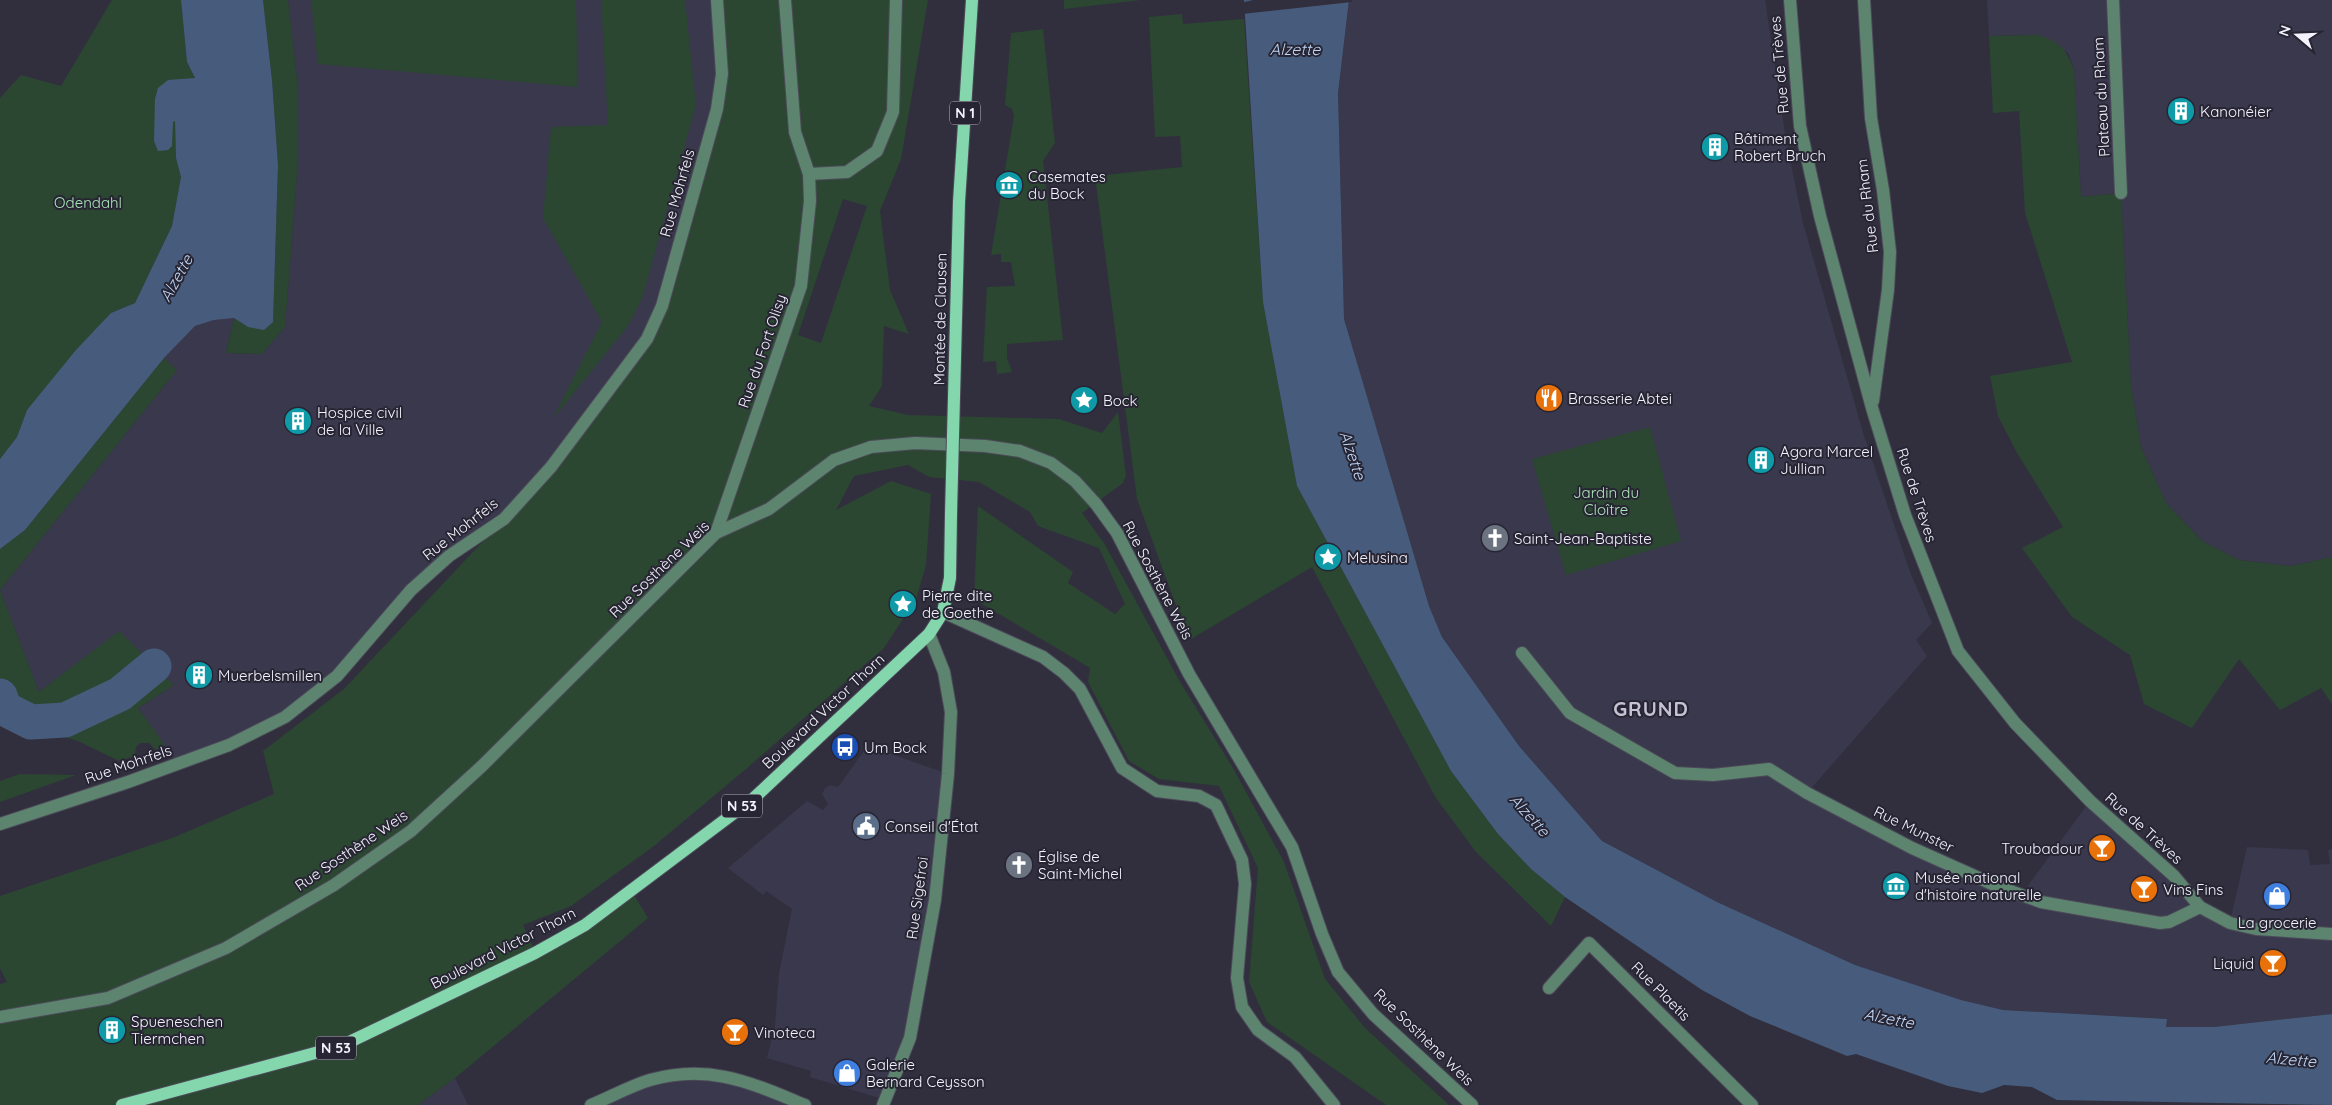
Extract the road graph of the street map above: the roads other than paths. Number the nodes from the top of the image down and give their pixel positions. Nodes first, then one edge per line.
1 (717, 0) edge
2 (785, 0) edge
3 (896, 0) edge
4 (972, 0) edge
5 (1790, 0) edge
6 (1864, 0) edge
7 (2113, 0) edge
8 (809, 174) junction
9 (2121, 193) dead end
10 (1872, 408) junction
11 (951, 514) joint
12 (716, 533) junction
13 (943, 612) junction
14 (929, 634) junction
15 (1522, 653) dead end
16 (0, 824) edge
17 (2200, 906) junction
18 (2332, 934) edge
19 (1549, 988) dead end
20 (0, 1017) edge
21 (122, 1105) edge
22 (590, 1105) edge
23 (805, 1105) edge
24 (883, 1105) edge
25 (1334, 1105) edge
26 (1472, 1105) edge
27 (1752, 1105) edge

1 - 16 street, Rue Mohrfels
2 - 8 street, Rue du Fort Olisy
3 - 8 street
4 - 11 main road, Montée de Clausen / N 1, bridge
5 - 10 street, Rue de Trèves
6 - 10 street, Rue du Rham
7 - 9 street, Plateau du Rham
8 - 12 street, Rue du Fort Olisy
10 - 17 street, Rue de Trèves
11 - 13 main road, Montée de Clausen / N 53
12 - 20 street, Rue Sosthène Weis
12 - 26 street, Rue Sosthène Weis
13 - 14 main road, Montée de Clausen / N 53
13 - 25 street
14 - 21 main road, Boulevard Victor Thorn / N 53
14 - 24 street, Rue Sigefroi
15 - 17 street, Rue Munster
17 - 18 street
19 - 27 street, Rue Plaetis
22 - 23 street

